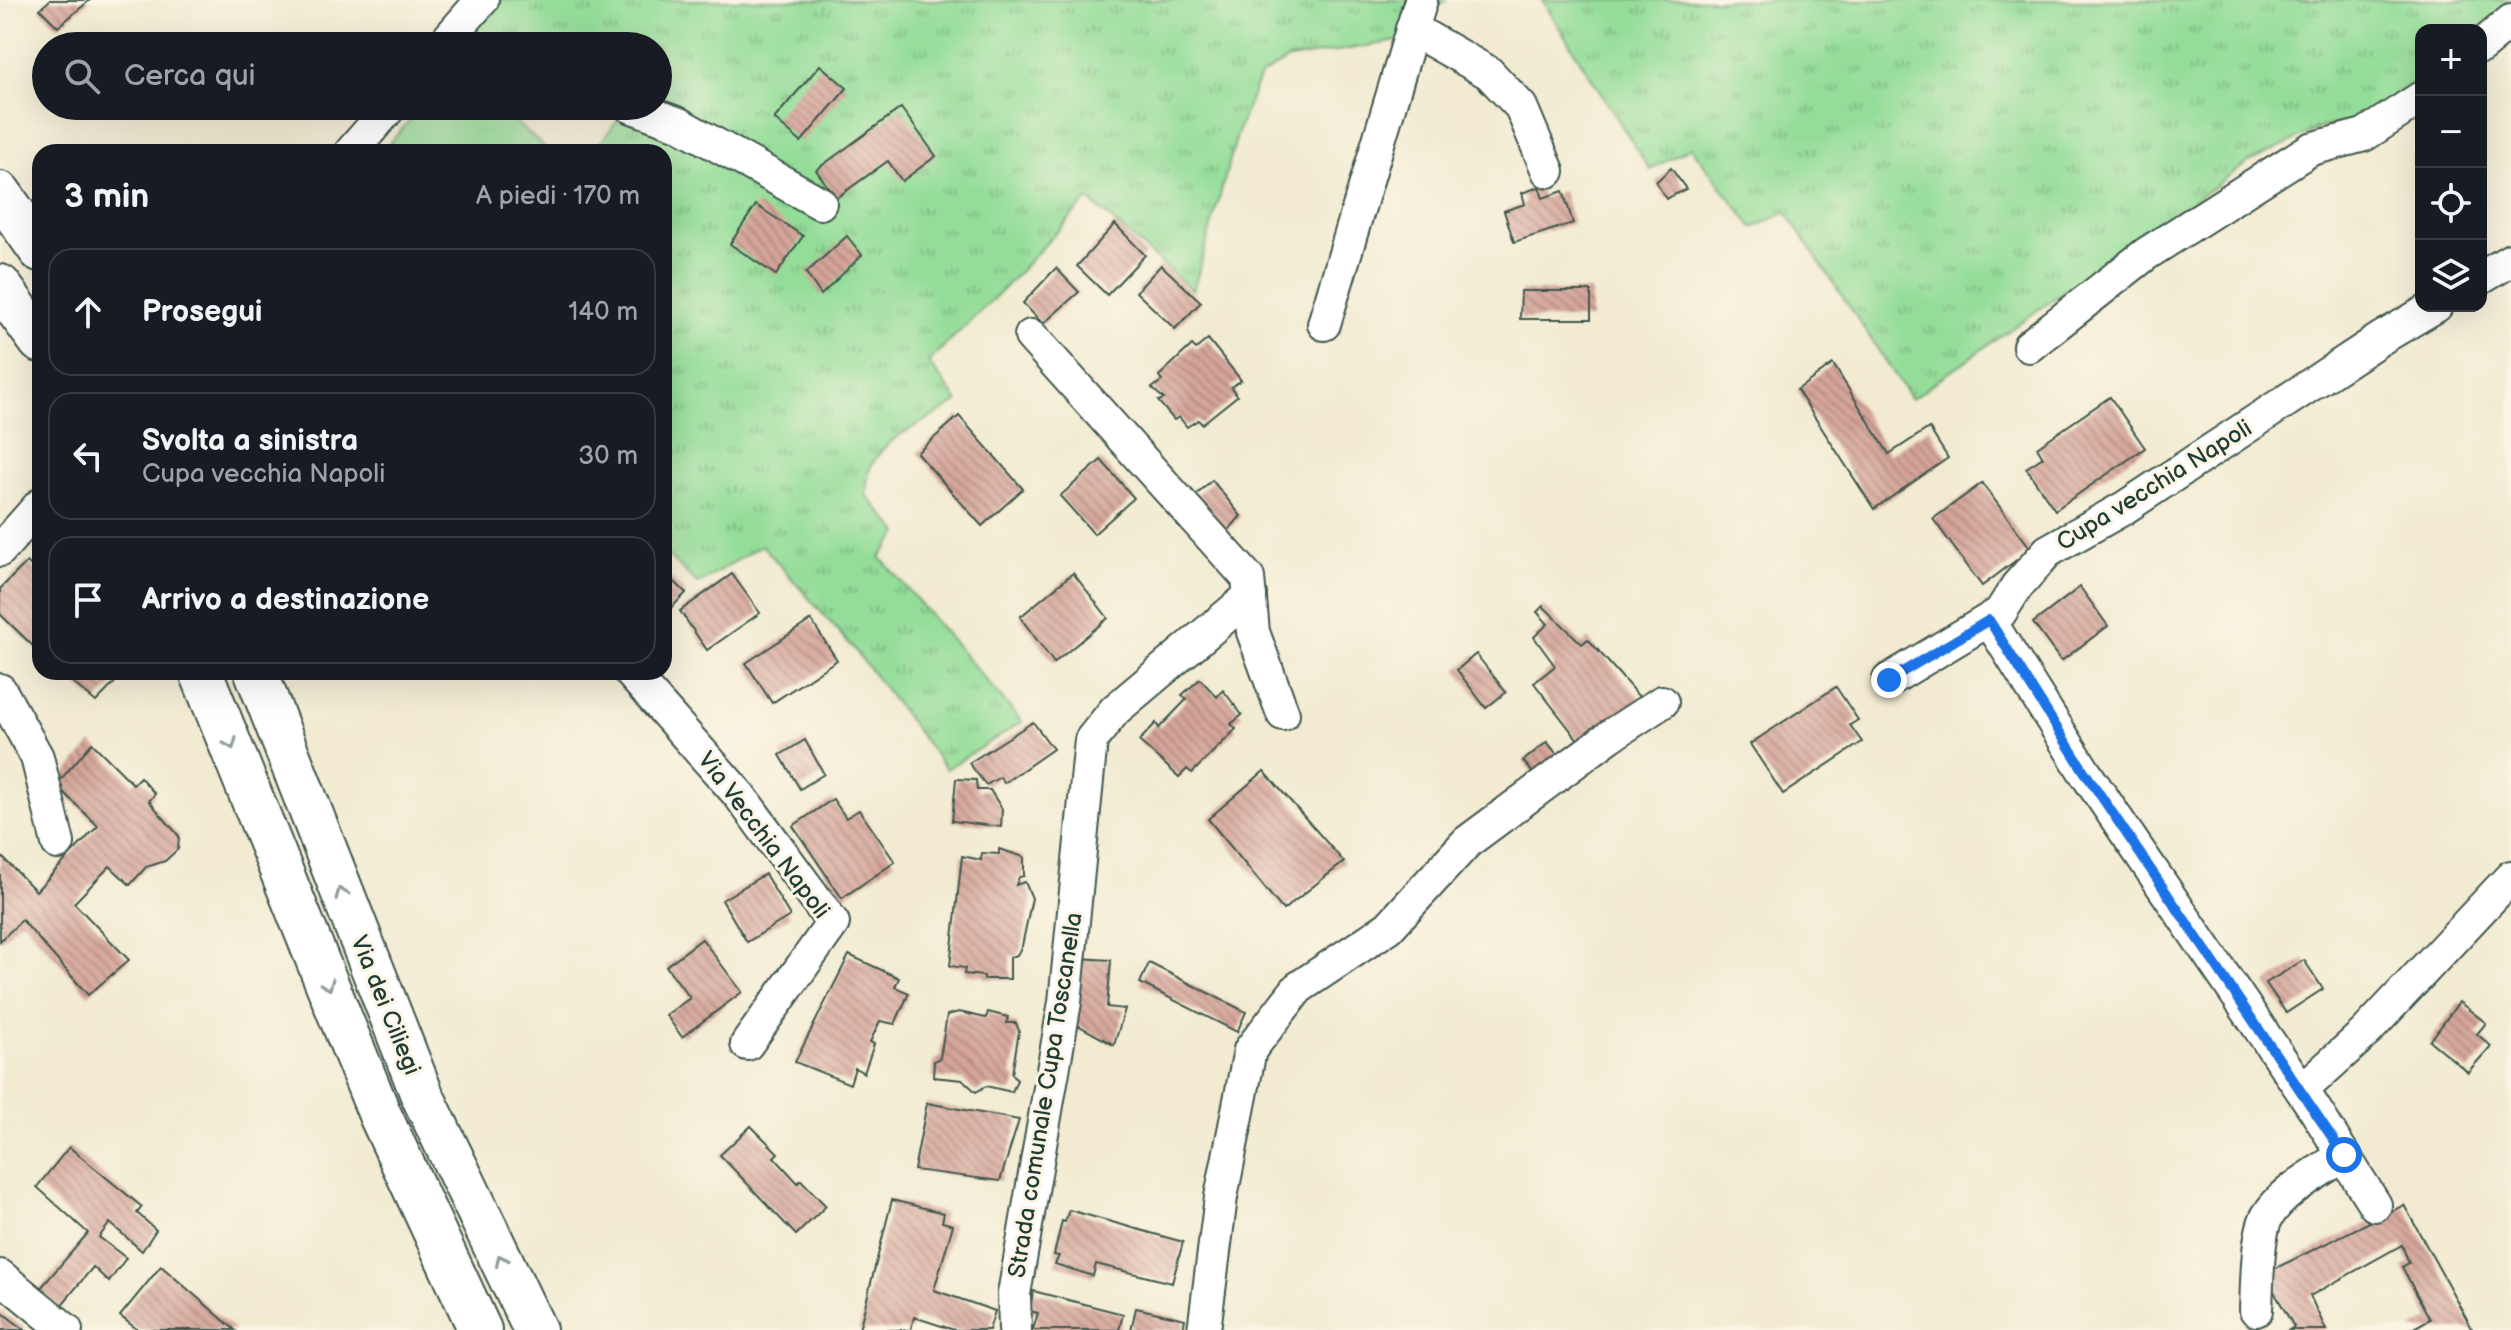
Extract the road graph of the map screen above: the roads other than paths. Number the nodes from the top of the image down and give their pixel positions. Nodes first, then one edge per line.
1 (482, 0) edge
2 (1417, 14) edge
3 (2511, 21) edge
4 (459, 32) edge
5 (2487, 41) edge
6 (2415, 102) edge
7 (379, 120) edge
8 (668, 120) edge
9 (358, 144) edge
10 (1548, 171) dead end
11 (0, 193) edge
12 (820, 203) dead end
13 (32, 239) edge
14 (2511, 260) edge
15 (2487, 274) edge
16 (1, 288) edge
17 (2426, 312) edge
18 (1324, 324) dead end
19 (32, 330) edge
20 (1031, 336) dead end
21 (2029, 346) dead end
22 (32, 514) edge
23 (0, 550) edge
24 (1250, 596) junction
25 (1989, 620) junction
26 (204, 680) edge
27 (259, 680) edge
28 (637, 680) edge
29 (1889, 680) dead end
30 (0, 690) edge
31 (1662, 702) dead end
32 (1283, 714) dead end
33 (58, 843) dead end
34 (2511, 877) edge
35 (747, 1044) dead end
36 (2302, 1090) junction
37 (2344, 1155) junction
38 (2375, 1205) dead end
39 (0, 1276) edge
40 (2256, 1310) dead end
41 (66, 1330) edge
42 (480, 1330) edge
43 (535, 1330) edge
44 (1015, 1330) edge
45 (1204, 1330) edge

1 - 4 street
2 - 10 street
2 - 18 street
3 - 5 street
6 - 21 street
7 - 9 street
8 - 12 street
11 - 13 main road
14 - 15 street
16 - 19 main road
17 - 25 street, Cupa vecchia Napoli
20 - 24 street
22 - 23 street
24 - 32 street
24 - 44 street, Strada comunale Cupa Toscanella
25 - 29 street, Cupa vecchia Napoli
25 - 36 street
26 -> 42 main road, Via dei Ciliegi
43 -> 27 main road, Via dei Ciliegi
28 - 35 street, Via Vecchia Napoli
30 - 33 street
31 - 45 street
34 - 36 street
36 - 37 street
37 - 38 street
37 - 40 street
39 - 41 street

